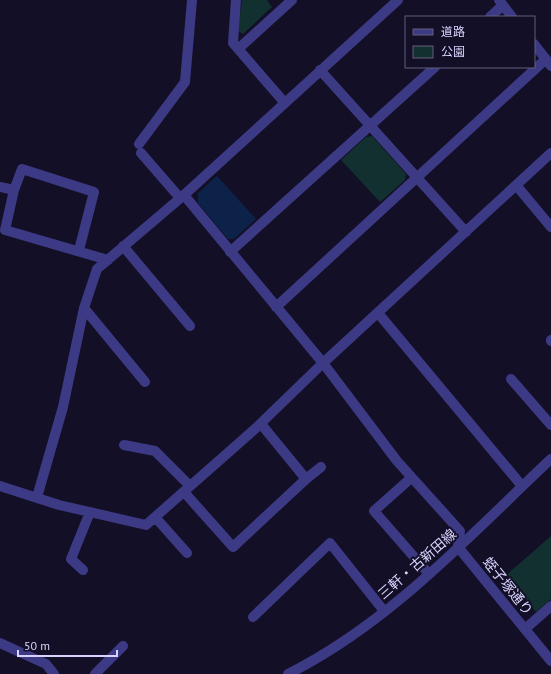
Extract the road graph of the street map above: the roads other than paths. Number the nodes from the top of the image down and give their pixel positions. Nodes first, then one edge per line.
1 (192, 0) edge
2 (236, 0) edge
3 (292, 0) edge
4 (398, 0) edge
5 (501, 3) edge
6 (491, 16) edge
7 (511, 16) edge
8 (535, 45) edge
9 (238, 49) junction
10 (548, 63) edge
11 (434, 68) edge
12 (320, 70) junction
13 (284, 102) junction
14 (371, 125) junction
15 (551, 153) edge
16 (418, 177) junction
17 (516, 185) junction
18 (0, 187) edge
19 (14, 190) junction
20 (182, 197) junction
21 (551, 227) edge
22 (466, 232) junction
23 (123, 246) junction
24 (79, 250) junction
25 (230, 252) junction
26 (108, 260) junction
27 (276, 307) junction
28 (84, 308) junction
29 (378, 313) junction
30 (190, 326) dead end
31 (323, 363) junction
32 (512, 379) dead end
33 (145, 382) dead end
34 (261, 424) junction
35 (551, 425) edge
36 (124, 445) dead end
37 (551, 459) edge
38 (321, 467) dead end
39 (411, 478) junction
40 (306, 479) junction
41 (0, 486) edge
42 (522, 486) junction
43 (187, 489) junction
44 (37, 498) junction
45 (90, 512) junction
46 (155, 517) junction
47 (458, 547) junction
48 (187, 553) dead end
49 (83, 570) dead end
50 (429, 574) junction
51 (551, 606) edge
52 (384, 611) junction
53 (253, 617) dead end
54 (525, 629) junction
55 (0, 643) edge
56 (123, 646) dead end
57 (551, 661) edge
58 (54, 674) edge
59 (94, 674) edge
60 (288, 674) edge

1 - 20 street
2 - 9 street
3 - 9 street
4 - 12 street
5 - 6 street
5 - 7 street
8 - 10 street
9 - 13 street
10 - 16 street
11 - 14 street
12 - 13 street
12 - 14 street
13 - 20 street
14 - 16 street
14 - 25 street
15 - 17 street
16 - 22 street
16 - 27 street
17 - 21 street
17 - 22 street
18 - 19 street
19 - 24 street
19 - 24 street
20 - 23 street
20 - 25 street
22 - 29 street
23 - 26 street
23 - 30 street
24 - 26 street
25 - 27 street
26 - 28 street
27 - 31 street
28 - 33 street
28 - 44 street
29 - 31 street
29 - 42 street
31 - 34 street
31 - 39 street
32 - 35 street
34 - 40 street
34 - 43 street
36 - 43 street
37 - 42 street, 三軒・古新田線
38 - 40 street
39 - 47 street
39 - 50 street
40 - 43 street
41 - 44 street
42 - 47 street, 三軒・古新田線
43 - 46 street
44 - 45 street
45 - 46 street
45 - 49 street
46 - 48 street
47 - 50 street, 三軒・古新田線
47 - 54 street, 蛭子塚通り
50 - 52 street, 三軒・古新田線
51 - 54 street
52 - 53 street
52 - 60 street, 三軒・古新田線
54 - 57 street, 蛭子塚通り
55 - 58 street
56 - 59 street

